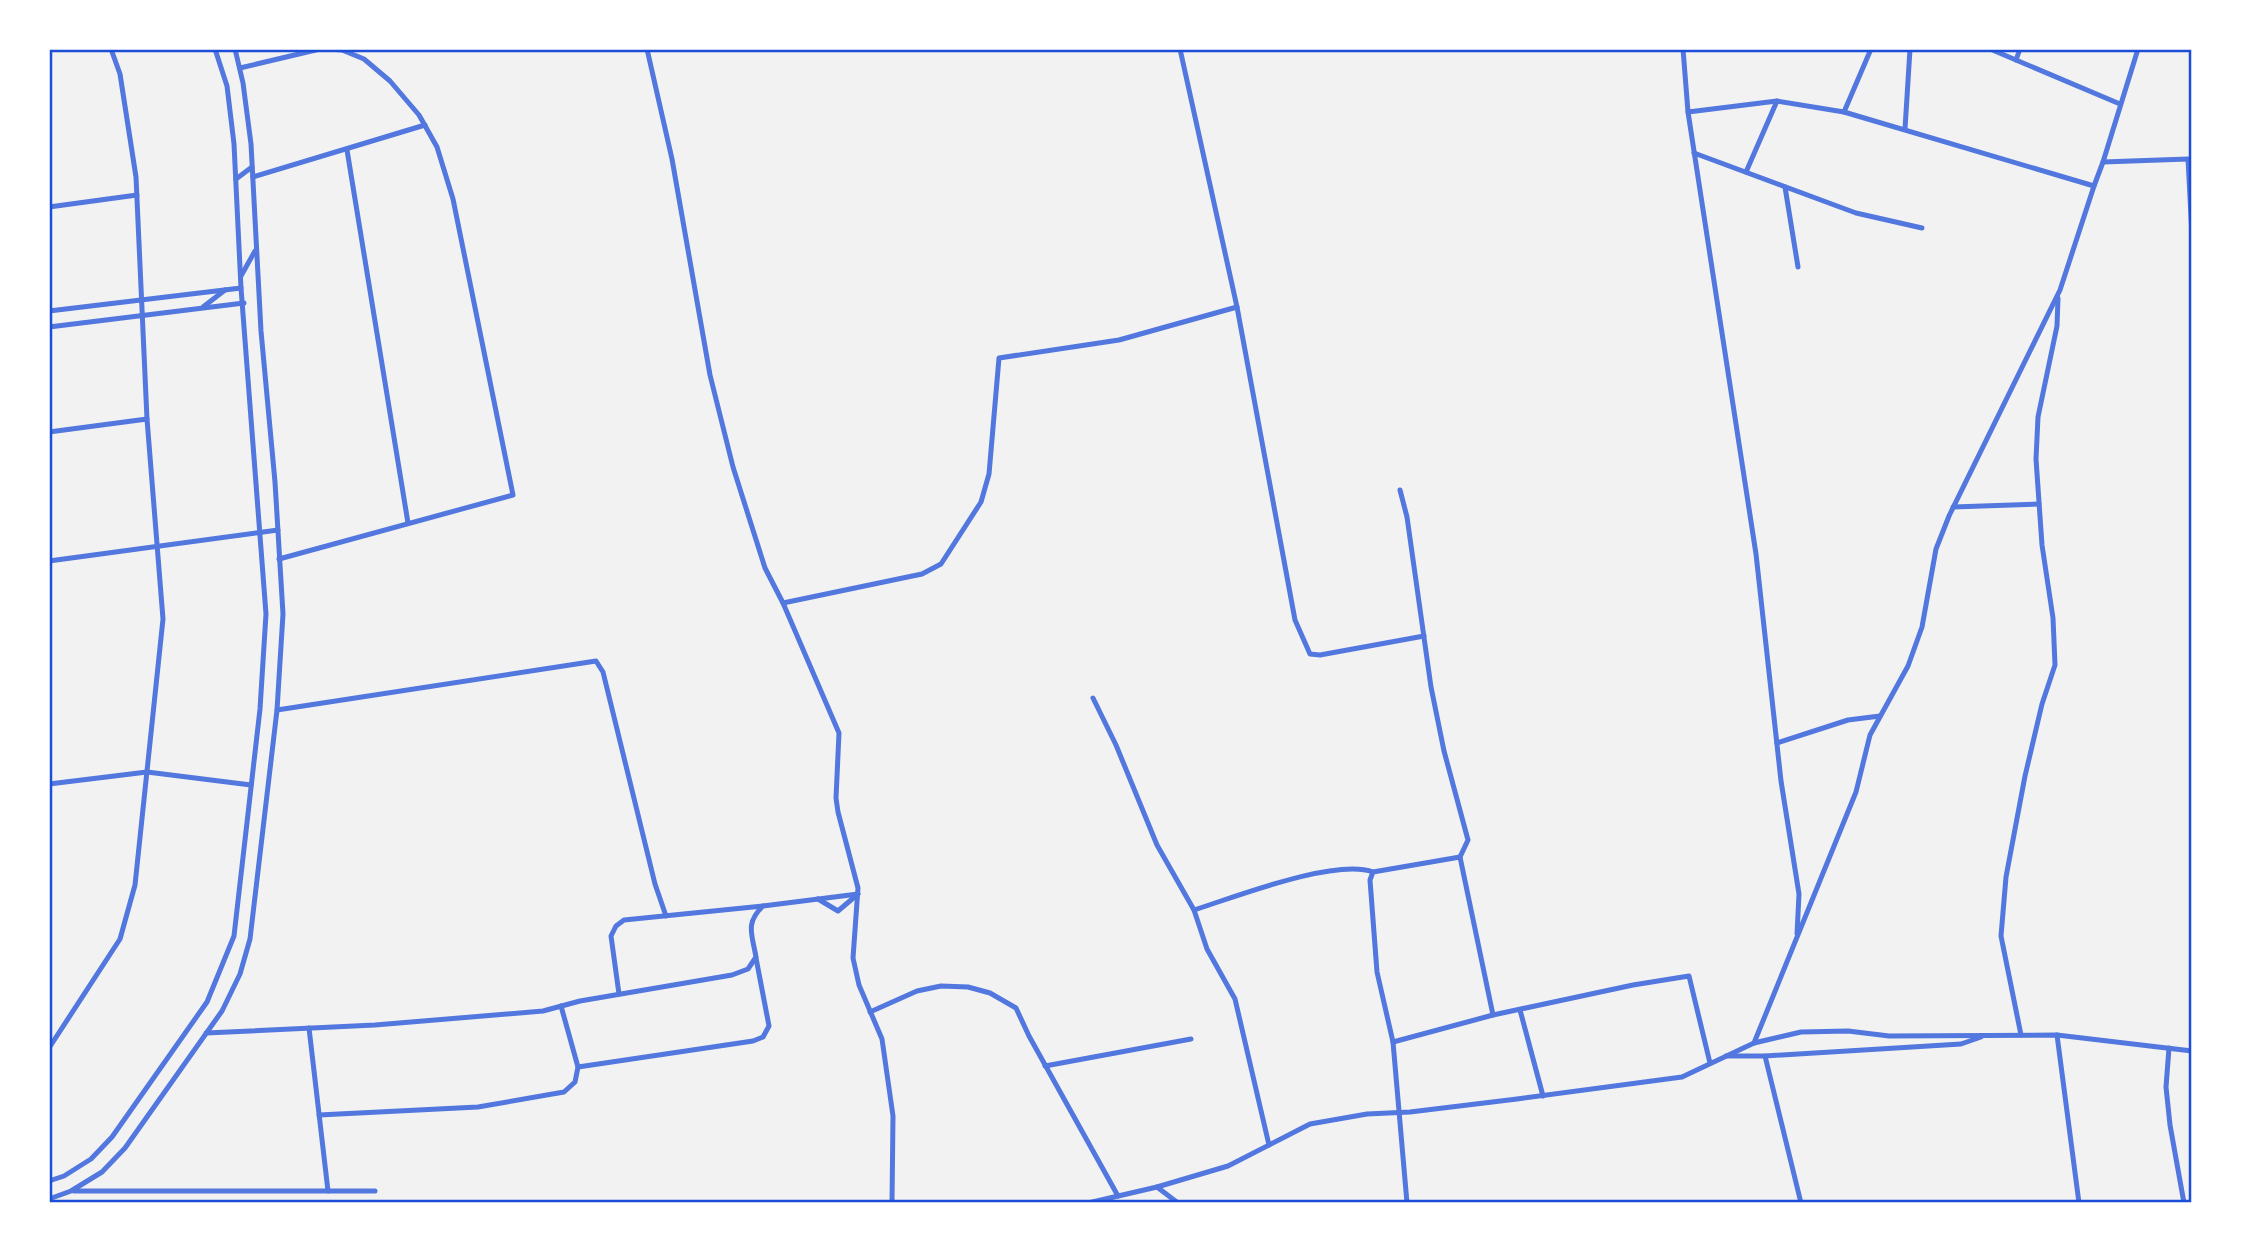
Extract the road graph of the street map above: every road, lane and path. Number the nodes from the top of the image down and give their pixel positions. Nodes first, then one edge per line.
1 (111, 49) edge
2 (215, 49) edge
3 (235, 49) edge
4 (320, 49) edge
5 (327, 49) edge
6 (647, 49) edge
7 (1180, 49) edge
8 (1683, 49) edge
9 (1871, 49) edge
10 (1910, 49) edge
11 (1990, 49) edge
12 (2020, 49) edge
13 (2138, 49) edge
14 (2016, 60) junction
15 (240, 68) junction
16 (1777, 101) junction
17 (2120, 104) junction
18 (1688, 112) junction
19 (1844, 112) junction
20 (425, 125) junction
21 (1905, 129) junction
22 (347, 150) junction
23 (1694, 153) junction
24 (2190, 159) edge
25 (2103, 162) junction
26 (252, 167) junction
27 (1746, 172) junction
28 (253, 177) junction
29 (236, 179) junction
30 (2094, 186) junction
31 (1785, 187) junction
32 (137, 195) junction
33 (49, 207) edge
34 (1922, 228) dead end
35 (2192, 235) edge
36 (256, 249) junction
37 (1798, 267) dead end
38 (241, 276) junction
39 (242, 288) junction
40 (225, 289) junction
41 (2058, 295) junction
42 (141, 300) junction
43 (244, 303) junction
44 (1237, 307) junction
45 (202, 308) junction
46 (49, 311) edge
47 (141, 316) junction
48 (49, 327) edge
49 (147, 419) junction
50 (49, 432) edge
51 (1400, 490) dead end
52 (2039, 504) junction
53 (1953, 507) junction
54 (408, 523) junction
55 (278, 530) junction
56 (260, 532) junction
57 (158, 546) junction
58 (279, 559) junction
59 (49, 561) edge
60 (783, 603) junction
61 (1424, 636) junction
62 (1093, 698) dead end
63 (277, 710) junction
64 (1880, 716) junction
65 (1777, 743) junction
66 (147, 772) junction
67 (49, 784) edge
68 (251, 785) junction
69 (1460, 857) junction
70 (1373, 872) junction
71 (858, 894) junction
72 (818, 899) junction
73 (764, 906) junction
74 (1195, 910) junction
75 (666, 916) junction
76 (1797, 940) junction
77 (756, 957) junction
78 (619, 994) junction
79 (561, 1006) junction
80 (1520, 1010) junction
81 (870, 1012) junction
82 (1493, 1015) junction
83 (309, 1028) junction
84 (206, 1033) junction
85 (1984, 1035) junction
86 (2021, 1035) junction
87 (2057, 1035) junction
88 (1191, 1039) dead end
89 (1392, 1042) junction
90 (1754, 1042) junction
91 (49, 1048) edge
92 (2169, 1048) junction
93 (2192, 1051) edge
94 (1725, 1056) junction
95 (1765, 1056) junction
96 (1710, 1063) junction
97 (576, 1066) junction
98 (1045, 1066) junction
99 (1543, 1096) junction
100 (1398, 1112) junction
101 (319, 1115) junction
102 (1269, 1145) junction
103 (49, 1181) edge
104 (1157, 1187) junction
105 (71, 1191) junction
106 (328, 1191) junction
107 (375, 1191) dead end
108 (1118, 1196) junction
109 (49, 1199) edge
110 (892, 1203) edge
111 (1088, 1203) edge
112 (1178, 1203) edge
113 (1407, 1203) edge
114 (1801, 1203) edge
115 (2079, 1203) edge
116 (2184, 1203) edge

1 - 32 street
2 - 29 street
3 - 15 street
4 - 15 street
5 - 20 street
6 - 60 street
7 - 44 street
8 - 18 street
9 - 19 street
10 - 21 street
11 - 14 street
12 - 14 street
13 - 17 street
14 - 17 street
15 - 26 street
16 - 18 street
16 - 19 street
16 - 27 street
17 - 25 street
18 - 23 street
19 - 21 street
20 - 22 street
20 - 54 street
21 - 30 street
22 - 28 street
22 - 54 street
23 - 27 street
23 - 65 street
24 - 25 street
24 - 35 street
25 - 30 street
26 - 28 street
26 - 29 street
27 - 31 street
28 - 36 street
29 - 38 street
30 - 41 street
31 - 34 street
31 - 37 street
32 - 33 street
32 - 42 street
36 - 38 street
36 - 55 street
38 - 39 street
39 - 40 street
39 - 43 street
40 - 42 street
40 - 45 street
41 - 52 street
41 - 53 street
42 - 46 street
42 - 47 street
43 - 45 street
43 - 56 street
44 - 60 street
44 - 61 street
45 - 47 street
47 - 48 street
47 - 49 street
49 - 50 street
49 - 57 street
51 - 61 street
52 - 53 street
52 - 86 street
53 - 64 street
54 - 58 street
55 - 56 street
55 - 58 street
56 - 57 street
56 - 68 street
57 - 59 street
57 - 66 street
58 - 63 street
60 - 71 street
61 - 69 street
62 - 74 street
63 - 75 street
63 - 84 street
64 - 65 street
64 - 76 street
65 - 76 street
66 - 67 street
66 - 68 street
66 - 91 street
68 - 103 street
69 - 70 street
69 - 82 street
70 - 74 street
70 - 89 street
71 - 72 street
71 - 72 street
71 - 81 street
72 - 73 street
73 - 75 street
73 - 77 street
74 - 102 street
75 - 78 street
76 - 90 street
77 - 78 street
77 - 97 street
78 - 79 street
79 - 83 street
79 - 97 street
80 - 82 street
80 - 96 street
80 - 99 street
81 - 98 street
81 - 110 street
82 - 89 street
83 - 84 street
83 - 101 street
84 - 105 street
85 - 86 street
85 - 90 street
85 - 95 street
86 - 87 street
87 - 92 street
87 - 115 street
88 - 98 street
89 - 100 street
90 - 94 street
92 - 93 street
92 - 116 street
94 - 95 street
94 - 96 street
95 - 114 street
96 - 99 street
97 - 101 street
98 - 108 street
99 - 100 street
100 - 102 street
100 - 113 street
101 - 106 street
102 - 104 street
104 - 108 street
104 - 112 street
105 - 106 street
105 - 109 street
106 - 107 street
108 - 111 street

